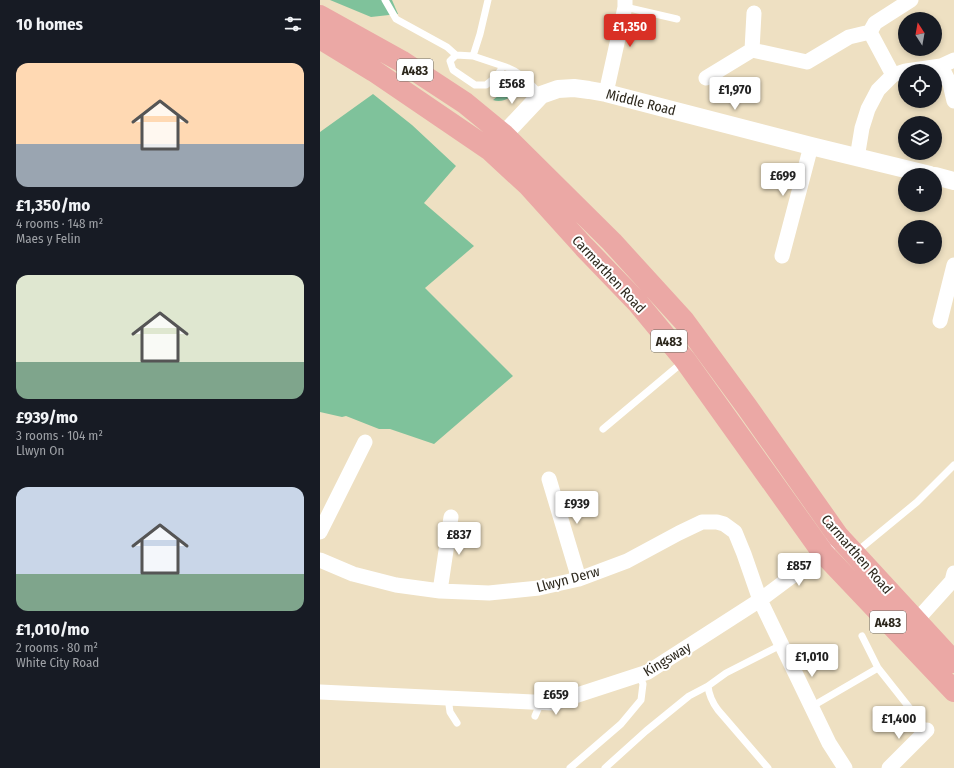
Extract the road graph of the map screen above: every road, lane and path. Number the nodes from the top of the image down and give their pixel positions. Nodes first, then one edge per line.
1 (385, 0) edge
2 (488, 0) edge
3 (911, 0) edge
4 (625, 3) edge
5 (754, 13) dead end
6 (320, 16) edge
7 (677, 19) dead end
8 (870, 32) junction
9 (320, 38) edge
10 (752, 50) junction
11 (456, 55) junction
12 (473, 56) junction
13 (947, 63) edge
14 (503, 66) junction
15 (898, 68) edge
16 (898, 74) edge
17 (706, 78) dead end
18 (606, 93) junction
19 (541, 95) junction
20 (954, 101) edge
21 (497, 142) junction
22 (811, 146) junction
23 (857, 158) junction
24 (900, 168) edge
25 (942, 178) edge
26 (954, 181) edge
27 (782, 256) dead end
28 (954, 265) edge
29 (940, 321) dead end
30 (685, 360) junction
31 (603, 429) dead end
32 (366, 442) dead end
33 (954, 465) edge
34 (549, 479) dead end
35 (451, 517) dead end
36 (320, 532) edge
37 (838, 536) junction
38 (823, 553) junction
39 (854, 553) junction
40 (320, 560) edge
41 (579, 579) junction
42 (953, 579) edge
43 (440, 591) junction
44 (760, 600) junction
45 (916, 621) junction
46 (862, 636) dead end
47 (782, 645) junction
48 (954, 662) edge
49 (878, 668) junction
50 (639, 675) junction
51 (708, 686) junction
52 (954, 691) edge
53 (320, 692) edge
54 (448, 698) junction
55 (541, 702) junction
56 (811, 707) junction
57 (535, 716) dead end
58 (457, 723) dead end
59 (927, 730) joint
60 (570, 768) edge
61 (606, 768) edge
62 (768, 768) edge
63 (845, 768) edge
64 (889, 768) edge

1 - 11 lane
2 - 12 lane
3 - 8 street
4 - 7 lane
4 - 18 street
5 - 10 street
6 - 21 main road, Carmarthen Road / A483
8 - 10 street
8 - 15 street
9 - 21 main road, Carmarthen Road / A483
10 - 17 street
11 - 12 lane
11 - 14 lane
12 - 14 lane
13 - 20 street
14 - 19 lane
16 - 23 street
18 - 19 street, Middle Road
18 - 22 street, Middle Road
19 - 21 street
21 - 30 main road, Carmarthen Road / A483
21 - 37 main road, Carmarthen Road / A483
22 - 23 street, Middle Road
22 - 27 street
23 - 24 street, Middle Road
25 - 26 street
28 - 29 street
30 - 31 lane
30 - 38 main road, Carmarthen Road / A483
32 - 36 street
33 - 39 lane
34 - 41 street
35 - 43 street
37 - 38 street, Kingsway
37 - 39 main road, Carmarthen Road / A483
38 - 44 street, Kingsway
38 - 52 main road, Carmarthen Road / A483
39 - 45 main road, Carmarthen Road / A483
40 - 43 street, Llwyn Derw
41 - 43 street, Llwyn Derw
41 - 44 street, Llwyn Derw
42 - 45 street
44 - 47 street, Llwyn Derw
44 - 50 street, Kingsway
45 - 48 main road, Carmarthen Road / A483
46 - 49 lane
47 - 51 lane
47 - 56 street, Llwyn Derw
49 - 56 lane
49 - 59 lane
50 - 55 street, Kingsway
50 - 60 lane
51 - 61 lane
51 - 62 lane
53 - 54 street, Kingsway
54 - 55 street, Kingsway
54 - 58 lane
55 - 57 lane
56 - 63 street, Llwyn Derw
59 - 64 street

